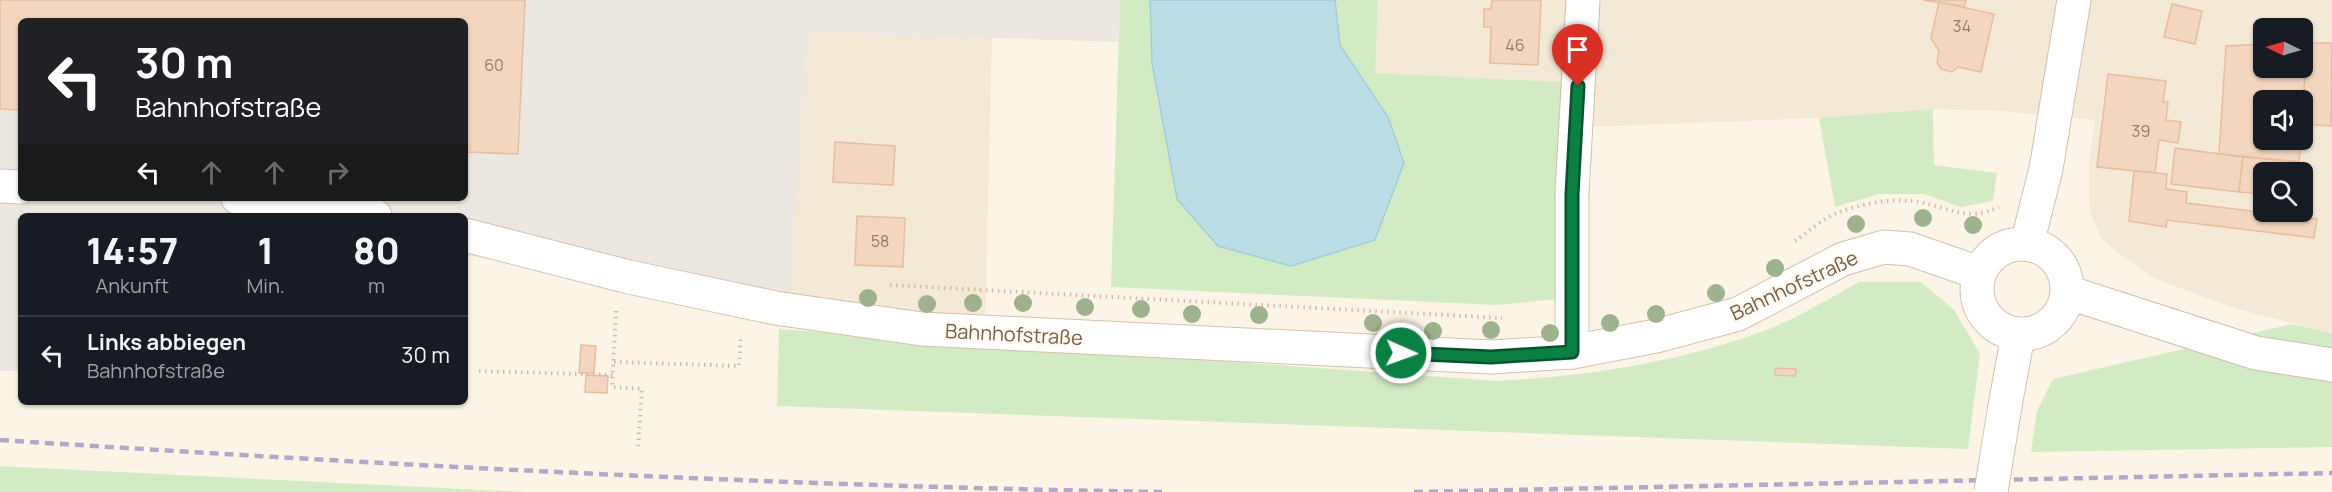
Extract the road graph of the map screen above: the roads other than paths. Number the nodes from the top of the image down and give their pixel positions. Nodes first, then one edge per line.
1 (1583, 0) edge
2 (2074, 0) edge
3 (0, 186) edge
4 (18, 187) edge
5 (261, 201) edge
6 (352, 213) edge
7 (468, 236) edge
8 (2026, 244) junction
9 (1979, 273) junction
10 (2067, 292) junction
11 (2018, 335) junction
12 (1572, 352) junction
13 (2332, 365) edge
14 (1991, 492) edge

1 - 12 street
2 - 8 street
3 - 4 street
5 - 6 street
7 - 12 street, Bahnhofstraße
8 - 9 street
8 - 10 street
9 - 11 street
9 - 12 street, Bahnhofstraße
10 - 11 street
10 - 13 street
11 - 14 street, bridge

